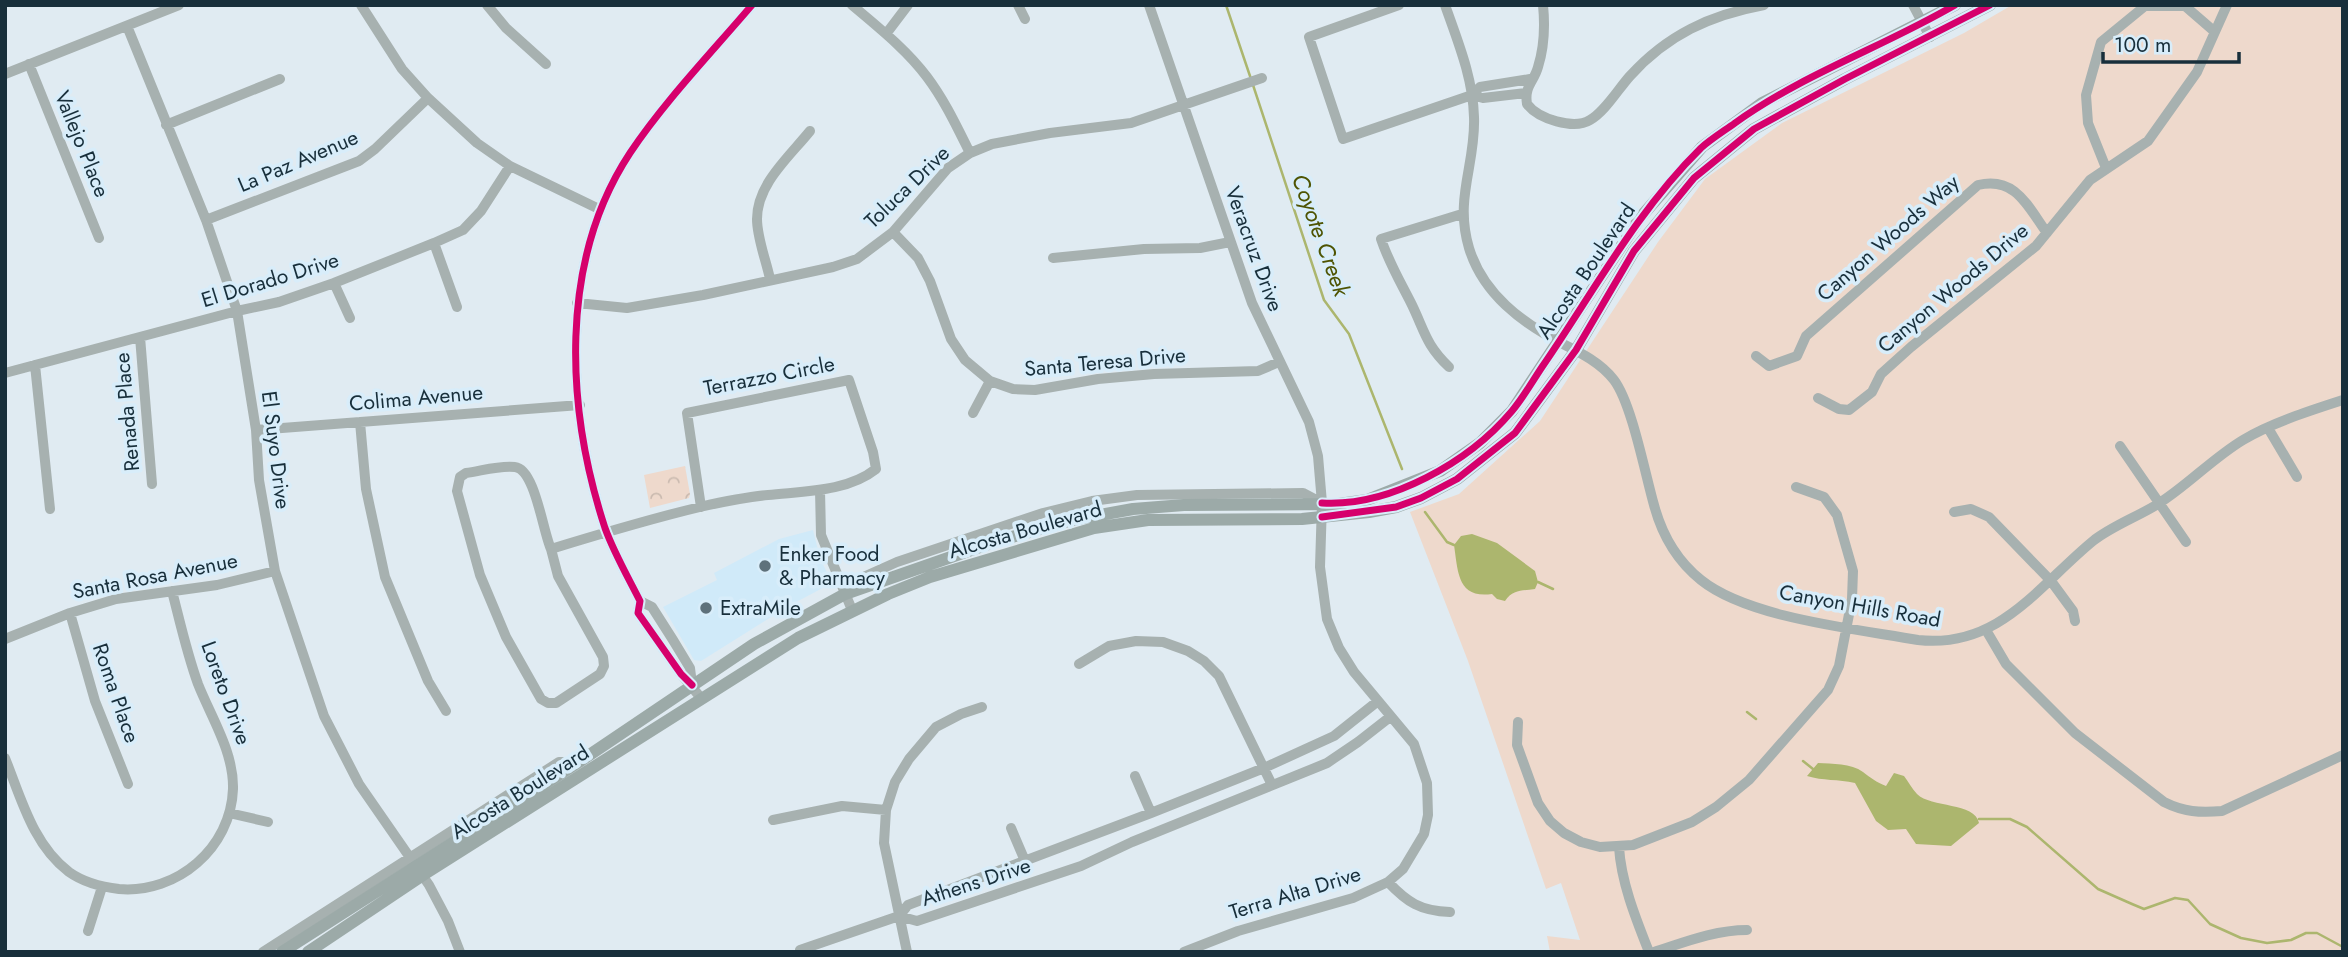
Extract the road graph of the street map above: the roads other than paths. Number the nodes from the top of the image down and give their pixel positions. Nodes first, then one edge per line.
1 (179, 5) edge
2 (361, 5) edge
3 (487, 5) edge
4 (752, 5) edge
5 (852, 5) edge
6 (908, 5) edge
7 (1018, 5) edge
8 (1149, 5) edge
9 (1399, 5) edge
10 (1445, 5) edge
11 (1543, 5) edge
12 (1764, 5) edge
13 (1913, 5) edge
14 (1955, 5) edge
15 (1990, 5) edge
16 (2227, 5) edge
17 (1025, 19) dead end
18 (1922, 24) junction
19 (127, 26) junction
20 (2215, 32) junction
21 (886, 34) junction
22 (1930, 37) junction
23 (29, 64) junction
24 (546, 64) dead end
25 (5, 74) edge
26 (1262, 78) dead end
27 (280, 79) dead end
28 (1530, 79) junction
29 (1527, 93) junction
30 (1472, 95) junction
31 (428, 98) junction
32 (1183, 105) junction
33 (166, 125) junction
34 (810, 131) dead end
35 (970, 153) junction
36 (510, 166) junction
37 (2106, 168) junction
38 (599, 209) junction
39 (1462, 214) junction
40 (206, 220) junction
41 (893, 232) junction
42 (2047, 233) junction
43 (99, 238) dead end
44 (1230, 242) junction
45 (434, 243) junction
46 (1053, 258) dead end
47 (770, 279) junction
48 (334, 283) junction
49 (577, 303) junction
50 (457, 307) dead end
51 (237, 311) junction
52 (350, 318) dead end
53 (139, 337) junction
54 (1559, 342) junction
55 (1576, 350) junction
56 (1756, 356) dead end
57 (1279, 362) junction
58 (35, 365) junction
59 (1449, 367) dead end
60 (5, 373) edge
61 (990, 381) junction
62 (1818, 398) dead end
63 (2343, 400) edge
64 (580, 405) junction
65 (973, 413) dead end
66 (360, 422) junction
67 (2268, 428) junction
68 (256, 430) junction
69 (2120, 446) dead end
70 (2297, 478) dead end
71 (152, 484) dead end
72 (1796, 487) dead end
73 (820, 490) junction
74 (1322, 503) junction
75 (2159, 503) junction
76 (701, 507) junction
77 (50, 509) dead end
78 (1954, 512) dead end
79 (1322, 517) junction
80 (606, 532) junction
81 (2186, 542) dead end
82 (551, 550) junction
83 (275, 571) junction
84 (2051, 581) junction
85 (172, 592) junction
86 (845, 594) junction
87 (640, 601) junction
88 (852, 610) junction
89 (70, 613) junction
90 (2075, 621) dead end
91 (1846, 626) junction
92 (1986, 630) junction
93 (5, 639) edge
94 (1079, 664) dead end
95 (692, 685) junction
96 (701, 698) junction
97 (1378, 701) junction
98 (982, 707) dead end
99 (446, 711) dead end
100 (1390, 717) junction
101 (1518, 722) dead end
102 (2343, 755) edge
103 (5, 758) edge
104 (1264, 768) junction
105 (1135, 776) dead end
106 (128, 784) dead end
107 (1272, 785) junction
108 (886, 810) junction
109 (229, 813) junction
110 (1151, 813) junction
111 (773, 820) dead end
112 (268, 821) dead end
113 (1011, 828) dead end
114 (1619, 847) junction
115 (1025, 861) junction
116 (416, 866) junction
117 (1388, 881) junction
118 (102, 887) junction
119 (1450, 912) dead end
120 (899, 916) junction
121 (1747, 930) dead end
122 (88, 931) dead end
123 (800, 950) dead end
124 (262, 952) edge
125 (282, 952) edge
126 (308, 952) edge
127 (460, 952) edge
128 (907, 952) edge
129 (1184, 952) edge
130 (1652, 952) edge

1 - 19 street
2 - 31 street
3 - 24 street
4 - 38 street
5 - 21 street
6 - 21 street
7 - 17 street
8 - 32 street, Veracruz Drive
9 - 30 street
10 - 30 street, Canyon Hills Road
11 - 28 street
12 - 29 street
13 - 18 street
14 - 18 main road, Alcosta Boulevard
15 - 22 main road, Alcosta Boulevard
16 - 20 street, Canyon Woods Drive
18 - 22 street
18 - 54 main road, Alcosta Boulevard
19 - 23 street
19 - 33 street, El Suyo Drive
20 - 37 street, Canyon Woods Drive
20 - 37 street
21 - 35 street
22 - 55 main road, Alcosta Boulevard
23 - 25 street
23 - 43 street, Vallejo Place
26 - 32 street, Toluca Drive
27 - 33 street
28 - 29 street
28 - 30 street
29 - 30 street
30 - 39 street, Canyon Hills Road
31 - 36 street
31 - 40 street, La Paz Avenue
32 - 35 street, Toluca Drive
32 - 44 street, Veracruz Drive
33 - 40 street, El Suyo Drive
34 - 47 street
35 - 41 street, Toluca Drive
36 - 38 street
36 - 45 street, El Dorado Drive
37 - 42 street, Canyon Woods Drive
38 - 49 street
39 - 54 street, Canyon Hills Road
39 - 59 street
40 - 51 street, El Suyo Drive
41 - 47 street, Toluca Drive
41 - 61 street, Santa Teresa Drive
42 - 56 street, Canyon Woods Way
42 - 62 street, Canyon Woods Drive
44 - 46 street
44 - 57 street, Veracruz Drive
45 - 48 street, El Dorado Drive
45 - 50 street
47 - 49 street, Toluca Drive
48 - 51 street, El Dorado Drive
48 - 52 street
49 - 64 street
51 - 53 street, El Dorado Drive
51 - 68 street, El Suyo Drive
53 - 58 street, El Dorado Drive
53 - 71 street, Renada Place
54 - 55 street, Canyon Hills Road
54 - 74 main road, Alcosta Boulevard
55 - 79 main road, Alcosta Boulevard
55 - 91 street, Canyon Hills Road
57 - 61 street, Santa Teresa Drive
57 - 74 street, Veracruz Drive
58 - 60 street, El Dorado Drive
58 - 77 street
61 - 65 street
63 - 67 street, Canyon Hills Road
64 - 66 street, Colima Avenue
64 - 80 street
66 - 68 street, Colima Avenue
66 - 99 street
67 - 70 street
67 - 75 street, Canyon Hills Road
68 - 83 street, El Suyo Drive
69 - 75 street
72 - 91 street
73 - 76 street, Terrazzo Circle
73 - 76 street, Terrazzo Circle
73 - 86 street
74 - 79 street, Veracruz Drive
74 - 86 main road, Alcosta Boulevard
75 - 81 street
75 - 84 street, Canyon Hills Road
76 - 80 street, Terrazzo Circle
78 - 84 street
79 - 88 main road, Alcosta Boulevard
79 - 97 street, Terra Alta Drive
80 - 82 street, Terrazzo Circle
80 - 87 street
82 - 82 street
83 - 85 street, Santa Rosa Avenue
83 - 116 street, El Suyo Drive
84 - 90 street
84 - 92 street, Canyon Hills Road
85 - 89 street, Santa Rosa Avenue
85 - 109 street, Loreto Drive
86 - 88 street
86 - 95 main road, Alcosta Boulevard
87 - 95 street
87 - 95 street
88 - 96 main road, Alcosta Boulevard
89 - 93 street, Santa Rosa Avenue
89 - 106 street, Roma Place
91 - 92 street, Canyon Hills Road
91 - 114 street
92 - 102 street
94 - 104 street
95 - 96 street
95 - 116 main road, Alcosta Boulevard
96 - 116 main road, Alcosta Boulevard
97 - 100 street, Terra Alta Drive
97 - 104 street, Athens Drive
98 - 108 street
100 - 107 street, Athens Drive
100 - 117 street, Terra Alta Drive
101 - 114 street
103 - 118 street, Loreto Drive
104 - 107 street
104 - 110 street, Athens Drive
105 - 110 street
107 - 120 street, Athens Drive
108 - 111 street
108 - 120 street
109 - 112 street
109 - 118 street, Loreto Drive
110 - 115 street, Athens Drive
113 - 115 street
114 - 130 street
115 - 120 street, Athens Drive
116 - 124 street, Alcosta Boulevard
116 - 125 main road, Alcosta Boulevard
116 - 126 main road, Alcosta Boulevard
116 - 127 street, El Suyo Drive
117 - 119 street
117 - 129 street, Terra Alta Drive
118 - 122 street
120 - 123 street
120 - 128 street
121 - 130 street

